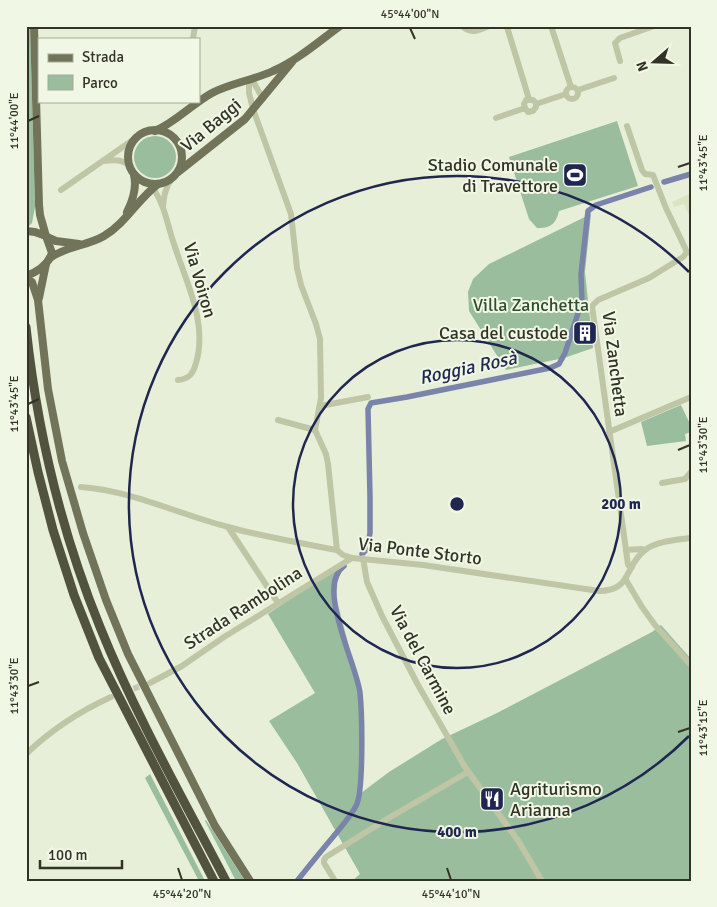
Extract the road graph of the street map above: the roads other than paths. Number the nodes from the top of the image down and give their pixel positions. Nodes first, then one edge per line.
1 (34, 26) edge
2 (340, 26) edge
3 (462, 26) edge
4 (489, 26) edge
5 (551, 26) edge
6 (654, 26) edge
7 (505, 27) edge
8 (293, 61) junction
9 (620, 62) dead end
10 (614, 78) dead end
11 (249, 81) junction
12 (571, 87) junction
13 (578, 90) junction
14 (566, 94) junction
15 (200, 99) edge
16 (263, 99) junction
17 (529, 99) junction
18 (190, 104) edge
19 (536, 104) junction
20 (525, 108) junction
21 (253, 110) junction
22 (496, 118) dead end
23 (627, 126) dead end
24 (155, 131) junction
25 (137, 137) junction
26 (103, 161) junction
27 (131, 170) junction
28 (174, 175) junction
29 (153, 185) junction
30 (61, 190) dead end
31 (144, 197) junction
32 (158, 198) junction
33 (39, 205) junction
34 (162, 208) junction
35 (121, 222) junction
36 (27, 231) edge
37 (47, 237) junction
38 (81, 245) junction
39 (689, 252) edge
40 (48, 261) junction
41 (28, 277) edge
42 (38, 300) junction
43 (26, 327) edge
44 (178, 380) dead end
45 (368, 397) dead end
46 (691, 397) edge
47 (320, 406) junction
48 (26, 417) edge
49 (278, 420) dead end
50 (314, 430) junction
51 (609, 432) junction
52 (691, 472) edge
53 (662, 482) dead end
54 (81, 487) dead end
55 (228, 527) junction
56 (691, 538) edge
57 (337, 550) junction
58 (626, 550) junction
59 (644, 550) junction
60 (352, 558) junction
61 (364, 558) junction
62 (632, 567) junction
63 (626, 580) junction
64 (278, 603) junction
65 (112, 656) junction
66 (691, 665) edge
67 (150, 683) tunnel mouth
68 (111, 697) dead end
69 (26, 754) edge
70 (468, 772) junction
71 (214, 881) edge
72 (226, 881) edge
73 (231, 881) edge
74 (250, 881) edge
75 (335, 881) edge
76 (542, 881) edge

1 - 33 main road
2 - 8 main road, Via Baggi
3 - 4 street
5 - 12 street
6 - 9 street
7 - 17 street
8 - 11 main road, Via Baggi
8 - 16 main road, Via Baggi
10 - 13 street
11 - 15 main road, Via Baggi
11 - 16 street, Via Baggi
11 - 21 street
12 - 13 street
12 - 14 street
13 - 14 street
14 - 19 street
16 - 21 main road, Via Baggi
17 - 19 street
17 - 20 street
18 - 24 main road, Via Baggi
19 - 20 street
20 - 22 street
21 - 28 main road, Via Baggi
21 - 47 street
23 - 39 street
24 - 25 main road, Via Baggi
24 - 28 main road, Via Baggi
25 - 26 street, Via Baggi
25 - 27 main road, Via Baggi
26 - 27 street
26 - 30 street, Via Baggi
27 - 29 main road
27 - 35 main road, Via Baggi
28 - 29 main road, Via Baggi
28 - 34 street
29 - 31 main road, Via Baggi
29 - 32 street, Via Voiron
31 - 32 street
31 - 35 main road, Via Baggi
32 - 34 street, Via Voiron
33 - 36 main road
33 - 37 main road
34 - 44 street, Via Voiron
35 - 38 main road, Via Baggi
36 - 37 main road
37 - 38 main road
37 - 40 main road
38 - 40 main road, Via Baggi
39 - 51 street, Via Zanchetta
40 - 41 main road, Via Baggi
40 - 42 main road
41 - 42 main road
42 - 74 main road
43 - 65 highway
45 - 47 street
46 - 51 street
47 - 50 street
48 - 71 highway
49 - 50 street
50 - 57 street
51 - 58 street, Via Zanchetta
52 - 53 street
54 - 55 street, Via Ponte Storto
55 - 57 street, Via Ponte Storto
55 - 64 street
56 - 59 street
57 - 60 street, Via Ponte Storto
58 - 59 street
58 - 62 street, Via Zanchetta
59 - 62 street
60 - 61 street, Via Ponte Storto
60 - 64 street, Strada Rambolina
61 - 63 street, Via Ponte Storto
61 - 70 street, Via del Carmine
62 - 63 street
63 - 66 street
64 - 67 street, Strada Rambolina
65 - 72 highway
65 - 73 highway
68 - 69 street
70 - 75 street
70 - 76 street, Via del Carmine

